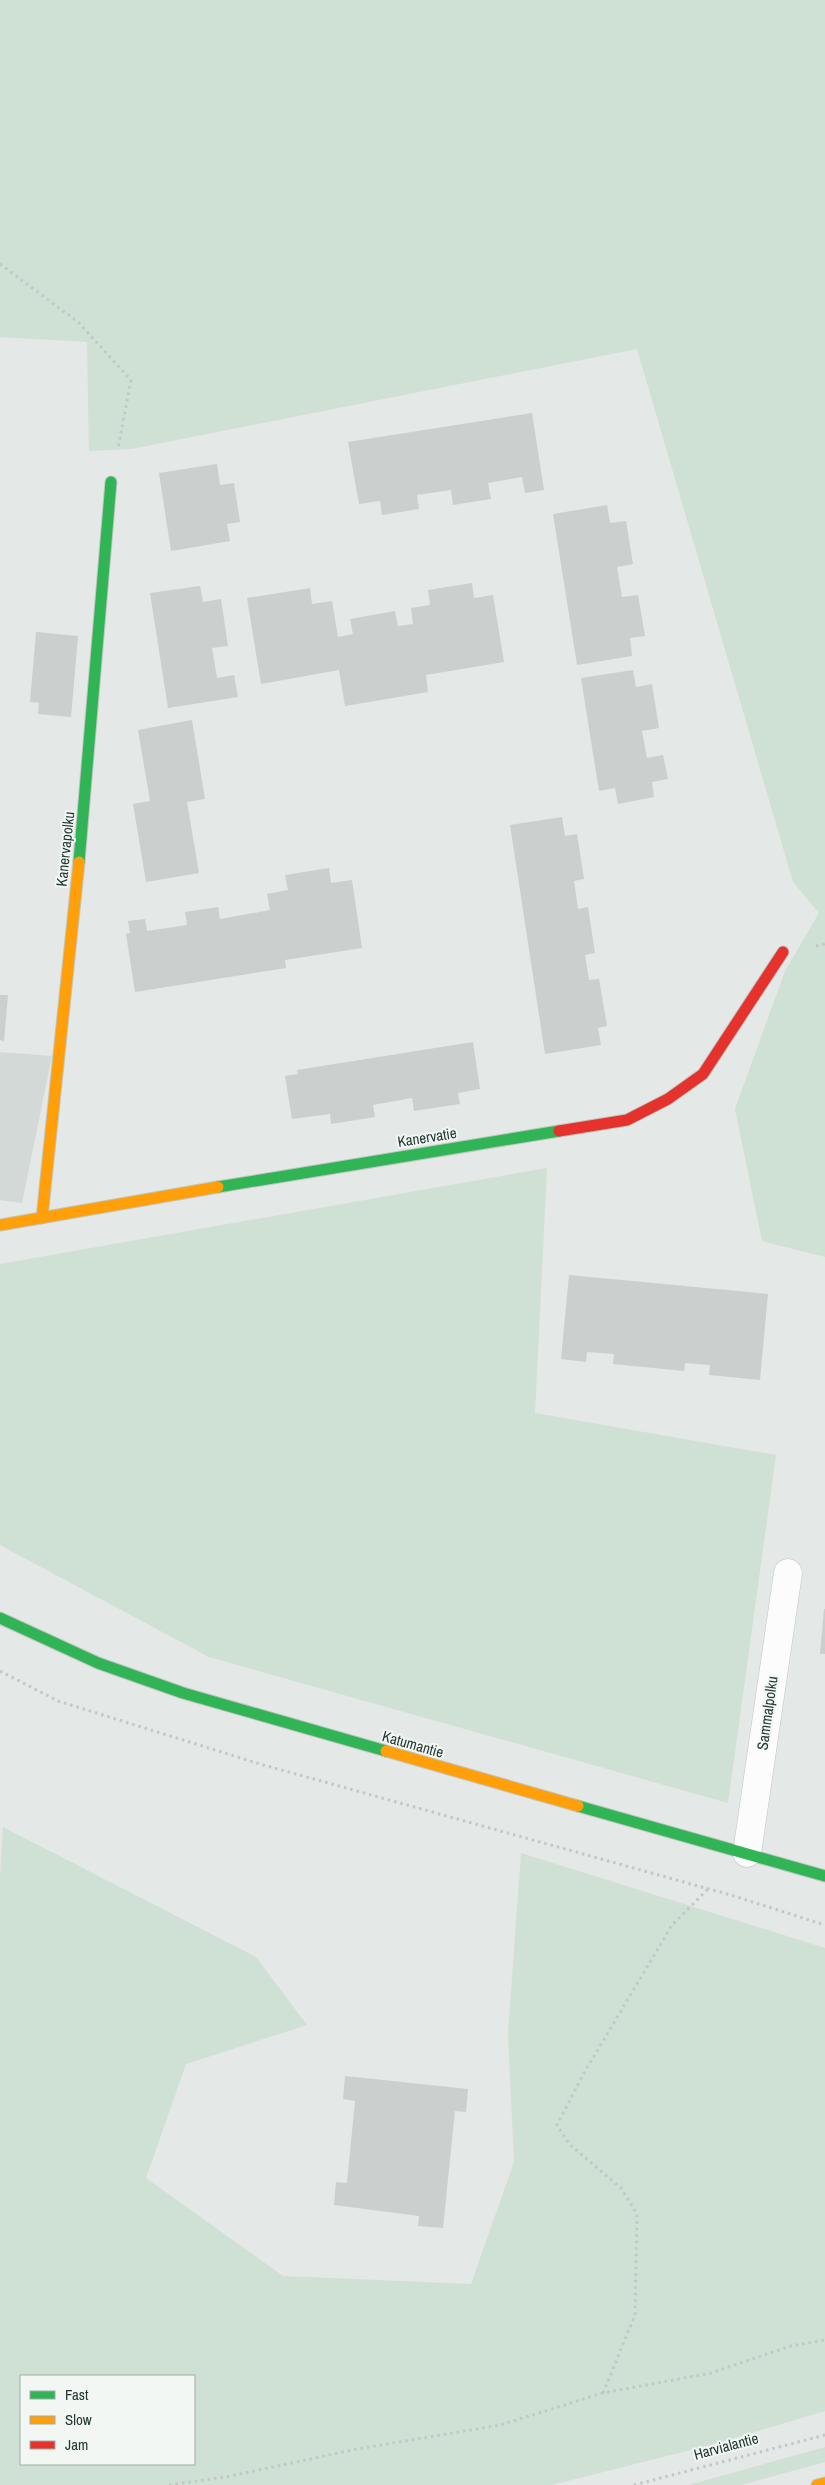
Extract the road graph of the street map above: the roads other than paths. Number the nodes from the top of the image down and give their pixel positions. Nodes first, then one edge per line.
1 (111, 482) road end
2 (783, 952) dead end
3 (42, 1218) junction
4 (0, 1225) edge
5 (788, 1573) dead end
6 (0, 1618) edge
7 (747, 1853) junction
8 (825, 1876) edge
9 (825, 2483) edge
10 (818, 2485) edge

1 - 3 street, Kanervapolku
2 - 3 street, Kanervatie
3 - 4 street, Kanervatie
5 - 7 street, Sammalpolku
6 - 7 street, Katumantie
7 - 8 street, Katumantie
9 - 10 street

